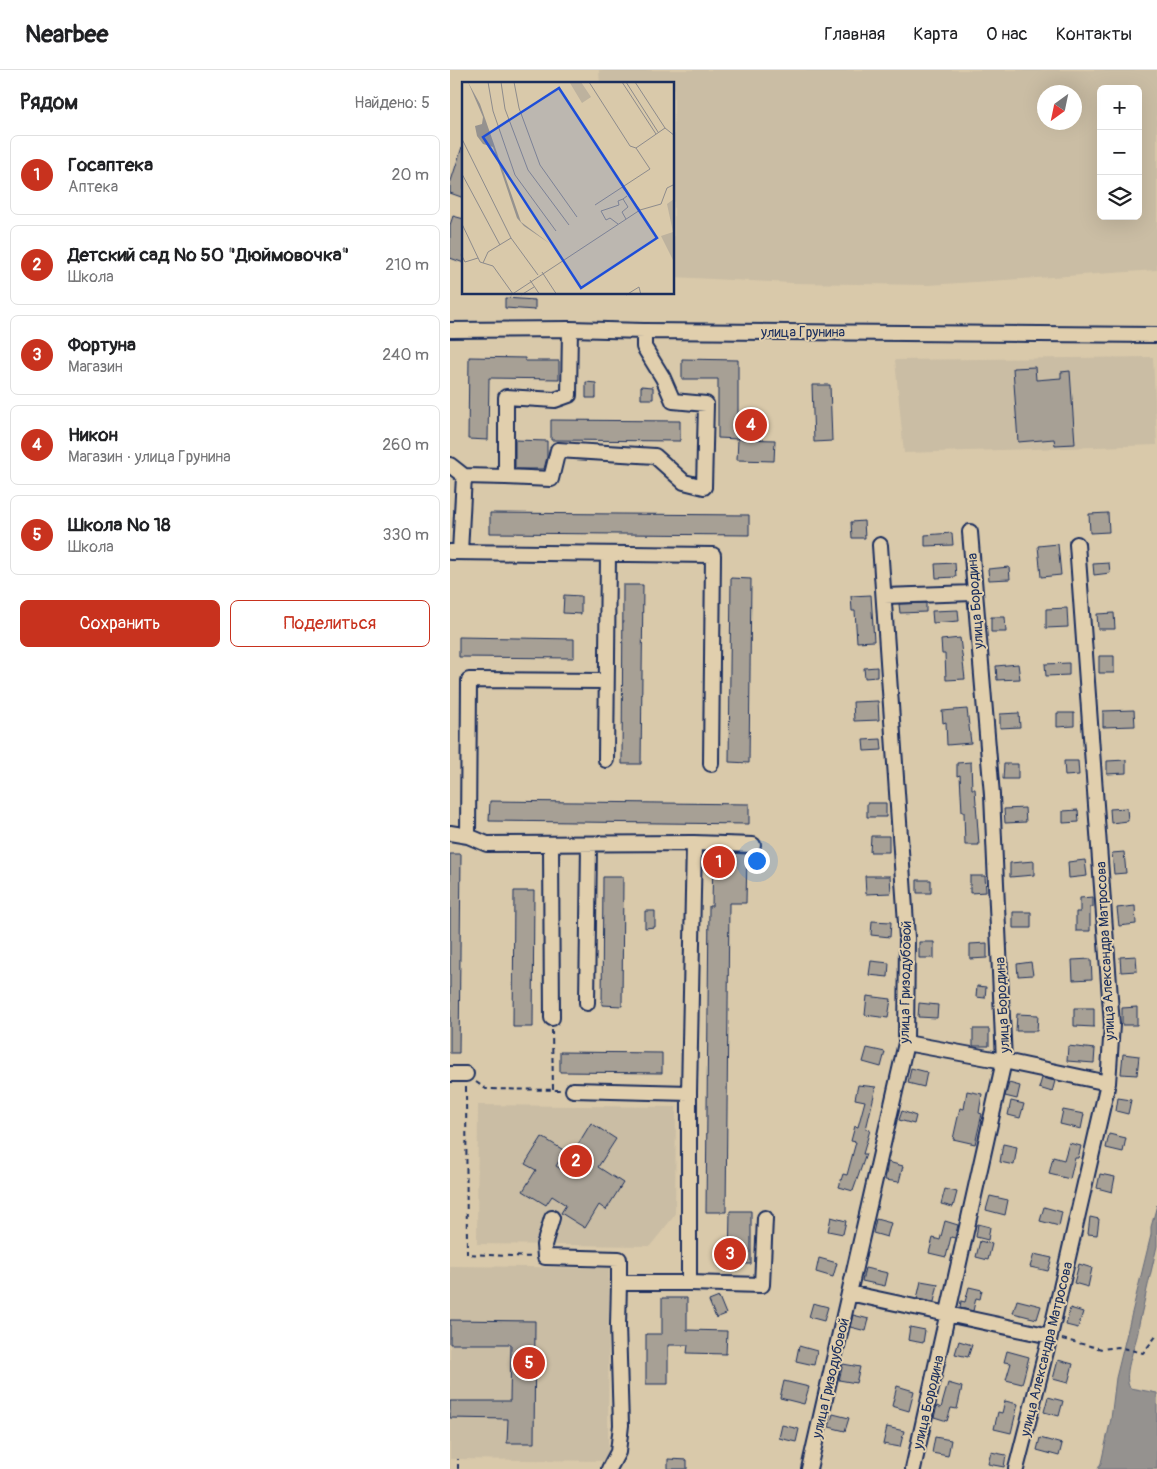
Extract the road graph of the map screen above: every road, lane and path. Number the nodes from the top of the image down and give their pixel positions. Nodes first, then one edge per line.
1 (570, 328) junction
2 (450, 330) edge
3 (644, 331) junction
4 (1157, 334) edge
5 (450, 465) edge
6 (464, 476) junction
7 (506, 477) junction
8 (970, 532) dead end
9 (1077, 544) dead end
10 (880, 545) dead end
11 (455, 552) edge
12 (608, 554) junction
13 (974, 593) junction
14 (884, 596) junction
15 (606, 681) junction
16 (606, 760) dead end
17 (711, 764) dead end
18 (450, 833) edge
19 (468, 836) junction
20 (694, 843) junction
21 (551, 844) junction
22 (589, 844) junction
23 (753, 845) dead end
24 (587, 1003) dead end
25 (552, 1018) joint
26 (906, 1043) junction
27 (1004, 1061) junction
28 (450, 1074) edge
29 (466, 1074) junction
30 (1108, 1083) junction
31 (552, 1090) junction
32 (573, 1090) joint
33 (689, 1093) junction
34 (552, 1218) dead end
35 (765, 1218) dead end
36 (545, 1257) junction
37 (688, 1282) junction
38 (619, 1283) junction
39 (849, 1294) junction
40 (948, 1314) junction
41 (1157, 1335) edge
42 (1050, 1336) junction
43 (458, 1459) dead end
44 (458, 1469) edge
45 (609, 1469) edge
46 (809, 1469) edge
47 (913, 1469) edge
48 (1016, 1469) edge

1 - 2 street, улица Грунина
1 - 3 street, улица Грунина
1 - 7 street
3 - 4 street, улица Грунина
3 - 7 street
5 - 6 street
6 - 7 street
6 - 11 street
8 - 13 street, улица Бородина
9 - 30 street, улица Александра Матросова
10 - 14 street, улица Гризодубовой
11 - 12 street
12 - 15 street
12 - 17 street
13 - 14 street
13 - 27 street, улица Бородина
14 - 26 street, улица Гризодубовой
15 - 16 street
15 - 19 street
18 - 19 street
19 - 21 street
20 - 22 street
20 - 23 street
20 - 33 street
21 - 22 street
21 - 25 street
22 - 24 street
25 - 31 path
26 - 27 street
26 - 39 street, улица Гризодубовой
27 - 30 street
27 - 40 street, улица Бородина
28 - 29 street
29 - 31 path
29 - 36 path
30 - 42 street, улица Александра Матросова
31 - 32 path
32 - 33 street
33 - 37 street
34 - 36 street
35 - 37 street
36 - 38 street
37 - 38 street
38 - 45 street
39 - 40 street
39 - 46 street, улица Гризодубовой
40 - 42 street
40 - 47 street, улица Бородина
41 - 42 path
42 - 48 street, улица Александра Матросова
43 - 44 path

